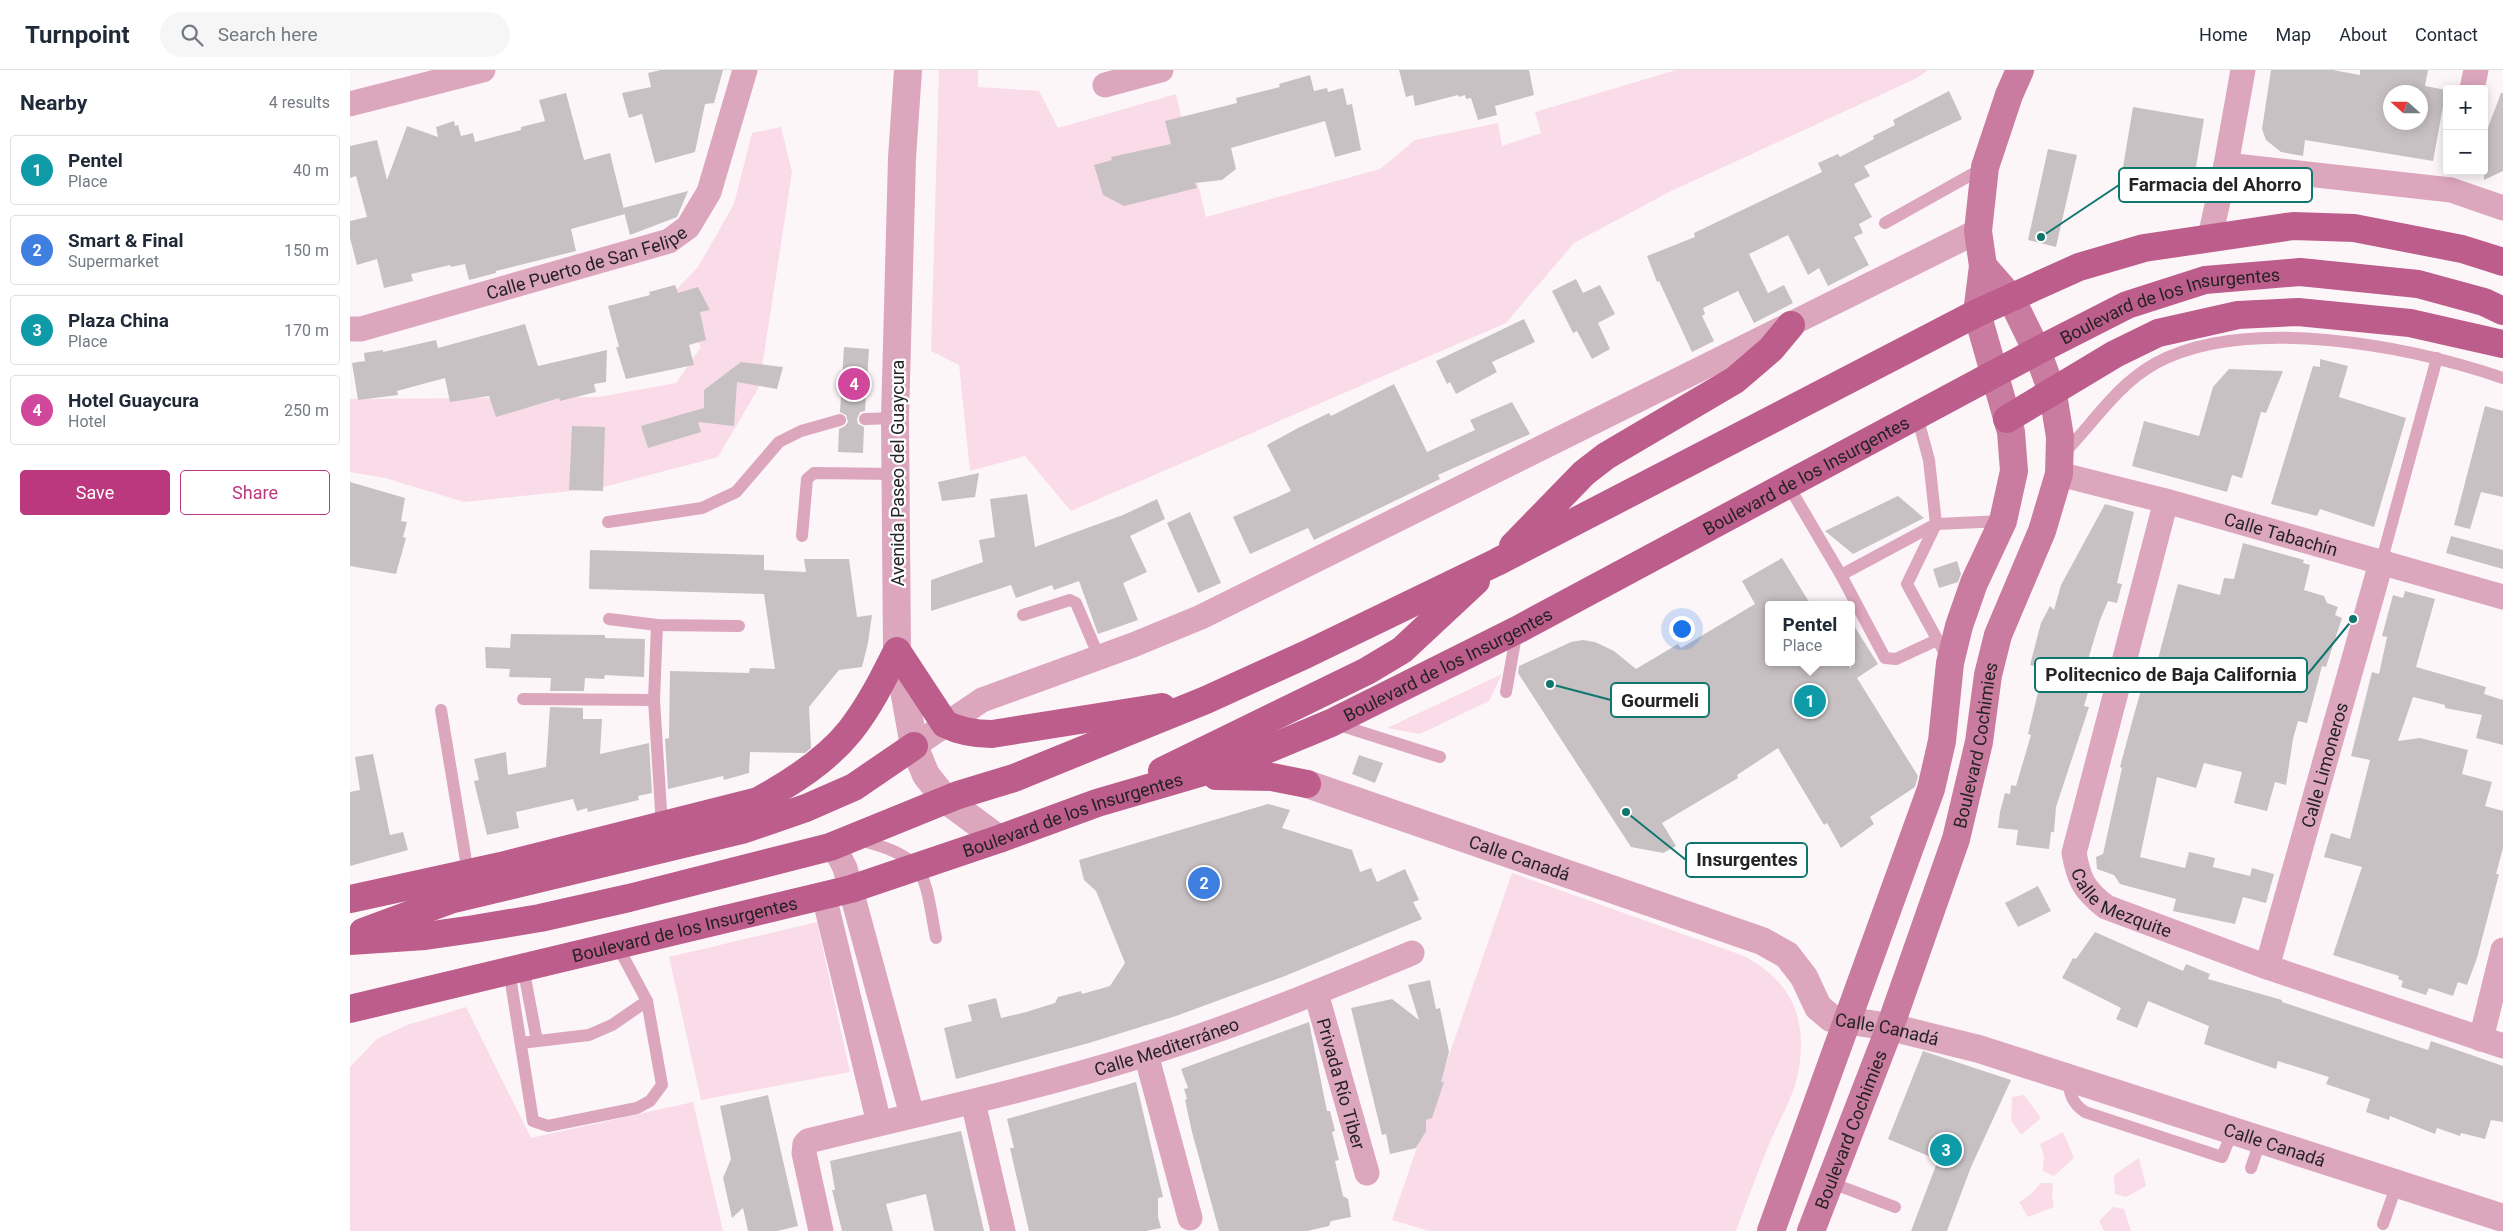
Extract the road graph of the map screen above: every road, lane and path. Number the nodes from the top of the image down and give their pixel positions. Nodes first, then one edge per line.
1 (483, 70) edge
2 (745, 70) edge
3 (908, 70) edge
4 (1161, 70) edge
5 (2020, 70) edge
6 (2243, 70) edge
7 (2476, 70) edge
8 (1105, 85) dead end
9 (2473, 85) edge
10 (350, 104) edge
11 (2226, 165) junction
12 (1985, 167) junction
13 (2453, 180) edge
14 (2503, 208) edge
15 (1885, 222) dead end
16 (1978, 230) junction
17 (2210, 237) junction
18 (2503, 262) edge
19 (1983, 266) junction
20 (2011, 298) junction
21 (2503, 311) edge
22 (1977, 313) junction
23 (1791, 325) junction
24 (350, 329) edge
25 (2503, 344) edge
26 (2037, 351) junction
27 (2437, 358) junction
28 (1993, 375) junction
29 (2503, 378) edge
30 (2052, 394) junction
31 (1917, 416) junction
32 (895, 418) junction
33 (865, 419) dead end
34 (2008, 419) junction
35 (840, 420) dead end
36 (2059, 466) junction
37 (896, 474) junction
38 (1788, 485) junction
39 (2166, 501) junction
40 (2002, 521) junction
41 (608, 522) dead end
42 (1936, 524) junction
43 (802, 536) dead end
44 (1497, 562) junction
45 (2381, 563) junction
46 (1841, 575) junction
47 (2503, 596) edge
48 (1855, 601) edge
49 (1855, 601) edge
50 (1023, 615) dead end
51 (608, 619) dead end
52 (657, 625) junction
53 (739, 626) dead end
54 (1517, 630) junction
55 (897, 651) junction
56 (1943, 651) junction
57 (1098, 657) junction
58 (1506, 692) dead end
59 (523, 699) dead end
60 (654, 700) junction
61 (1206, 700) junction
62 (441, 710) dead end
63 (1331, 722) junction
64 (945, 724) junction
65 (914, 746) junction
66 (1440, 757) dead end
67 (1192, 775) junction
68 (1307, 784) joint
69 (946, 800) junction
70 (1097, 802) junction
71 (662, 826) junction
72 (999, 839) junction
73 (841, 843) junction
74 (916, 866) junction
75 (468, 873) junction
76 (851, 889) junction
77 (824, 896) junction
78 (350, 899) edge
79 (350, 937) edge
80 (936, 938) dead end
81 (350, 941) edge
82 (617, 945) junction
83 (2503, 950) edge
84 (1412, 954) dead end
85 (2267, 967) junction
86 (516, 968) junction
87 (1316, 993) junction
88 (647, 1001) junction
89 (352, 1011) edge
90 (1848, 1021) junction
91 (889, 1024) junction
92 (1890, 1027) junction
93 (859, 1032) junction
94 (536, 1041) junction
95 (2492, 1042) edge
96 (521, 1043) junction
97 (1146, 1054) junction
98 (2070, 1077) junction
99 (973, 1102) junction
100 (912, 1115) junction
101 (879, 1123) junction
102 (2233, 1130) junction
103 (2261, 1139) junction
104 (2251, 1168) dead end
105 (1367, 1173) dead end
106 (1829, 1182) junction
107 (2397, 1184) junction
108 (1895, 1207) dead end
109 (1190, 1218) dead end
110 (2503, 1218) edge
111 (2383, 1224) dead end
112 (821, 1231) edge
113 (1003, 1231) edge
114 (1770, 1231) edge
115 (1811, 1231) edge

1 - 10 street
2 - 24 street, Calle Puerto de San Felipe
3 - 32 street, Avenida Paseo del Guaycura
4 - 8 street
5 - 12 main road, Boulevard Cochimies
6 - 11 street
7 - 9 street
11 - 13 street
11 - 17 street
12 - 15 lane
12 - 16 main road, Boulevard Cochimies
13 - 14 street
16 - 19 main road, Boulevard Cochimies
16 - 23 street
17 - 18 main road
17 - 20 main road
19 - 20 main road, Boulevard Cochimies
19 - 22 main road, Boulevard Cochimies
20 - 22 main road
20 - 26 main road, Boulevard Cochimies
21 - 26 main road, Boulevard de los Insurgentes
22 - 28 main road, Boulevard Cochimies
22 - 44 main road
23 - 44 main road
23 - 57 street
25 - 30 main road
26 - 28 main road, Boulevard de los Insurgentes
26 - 30 main road, Boulevard Cochimies
27 - 29 lane
27 - 36 lane
27 - 45 lane
28 - 31 main road, Boulevard de los Insurgentes
28 - 34 main road, Boulevard Cochimies
30 - 34 main road
30 - 36 main road, Boulevard Cochimies
31 - 38 main road, Boulevard de los Insurgentes
31 - 42 lane
32 - 33 lane
32 - 37 street, Avenida Paseo del Guaycura
34 - 40 main road, Boulevard Cochimies
35 - 41 lane
36 - 39 street, Calle Tabachín
36 - 92 main road, Boulevard Cochimies
37 - 43 lane
37 - 55 street, Avenida Paseo del Guaycura
38 - 46 lane
38 - 54 main road, Boulevard de los Insurgentes
39 - 45 street, Calle Tabachín
39 - 85 street, Calle Mezquite
40 - 42 lane
40 - 56 main road, Boulevard Cochimies
42 - 46 lane
42 - 56 lane
44 - 61 main road
44 - 70 main road
45 - 47 street, Calle Tabachín
45 - 85 street, Calle Limoneros
46 - 48 lane
49 - 56 lane
50 - 57 lane
51 - 52 lane
52 - 53 lane
52 - 60 lane
54 - 58 lane
54 - 63 main road, Boulevard de los Insurgentes
55 - 64 main road
55 - 65 street, Avenida Paseo del Guaycura
55 - 71 main road
56 - 90 main road, Boulevard Cochimies
57 - 64 street
59 - 60 lane
60 - 71 lane
61 - 64 main road
61 - 69 main road
62 - 75 lane
63 - 66 lane
63 - 67 main road, Boulevard de los Insurgentes
64 - 65 street
65 - 69 street, Avenida Paseo del Guaycura
65 - 79 main road
67 - 68 main road
67 - 70 main road, Boulevard de los Insurgentes
68 - 90 street, Calle Canadá
69 - 72 street, Avenida Paseo del Guaycura
69 - 73 main road
70 - 72 main road, Boulevard de los Insurgentes
71 - 75 main road
72 - 74 main road, Boulevard de los Insurgentes
73 - 74 lane
73 - 76 street
73 - 81 main road
74 - 76 main road, Boulevard de los Insurgentes
74 - 80 lane
75 - 78 main road
76 - 77 main road, Boulevard de los Insurgentes
76 - 91 street
77 - 82 main road, Boulevard de los Insurgentes
77 - 93 street
82 - 86 main road, Boulevard de los Insurgentes
82 - 88 lane
83 - 95 street
84 - 87 street, Calle Mediterráneo
85 - 95 street, Calle Mezquite
86 - 89 main road, Boulevard de los Insurgentes
86 - 94 lane
86 - 96 lane
87 - 97 street, Calle Mediterráneo
87 - 105 street, Privada Río Tiber
88 - 94 lane
88 - 96 lane
90 - 92 street, Calle Canadá
90 - 114 main road, Boulevard Cochimies
91 - 93 street
91 - 100 street
92 - 98 street, Calle Canadá
92 - 106 main road, Boulevard Cochimies
93 - 101 street
94 - 96 lane
97 - 99 street, Calle Mediterráneo
97 - 109 street
98 - 102 street, Calle Canadá
98 - 102 lane
99 - 100 street, Calle Mediterráneo
99 - 113 street
100 - 101 street, Calle Mediterráneo
101 - 112 street, Calle Mediterráneo
102 - 103 street, Calle Canadá
103 - 104 lane
103 - 107 street, Calle Canadá
106 - 108 lane
106 - 115 main road, Boulevard Cochimies
107 - 110 street, Calle Canadá
107 - 111 lane

